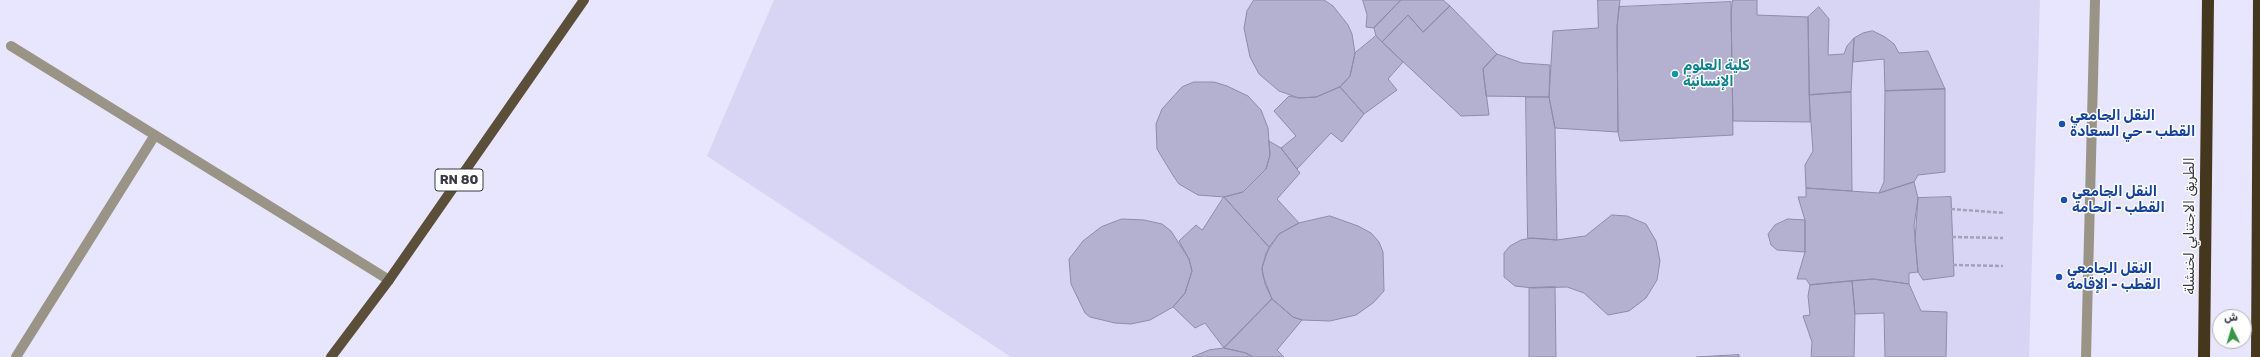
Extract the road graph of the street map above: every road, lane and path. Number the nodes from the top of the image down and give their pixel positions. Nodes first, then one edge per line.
1 (584, 0) edge
2 (2095, 0) edge
3 (2208, 0) edge
4 (2259, 0) edge
5 (11, 46) dead end
6 (155, 135) junction
7 (1951, 209) dead end
8 (2005, 213) dead end
9 (1952, 237) dead end
10 (2003, 238) dead end
11 (1953, 265) dead end
12 (2003, 266) dead end
13 (389, 280) junction
14 (16, 357) edge
15 (331, 357) edge
16 (2086, 357) edge
17 (2204, 357) edge
18 (2257, 357) edge

1 - 13 main road, RN 80
2 - 16 street
3 - 17 highway, الطريق الاجتنابي لخنشلة
4 - 18 highway
5 - 6 street
6 - 13 street
6 - 14 street
7 - 8 path
9 - 10 path
11 - 12 path
13 - 15 main road, RN 80

